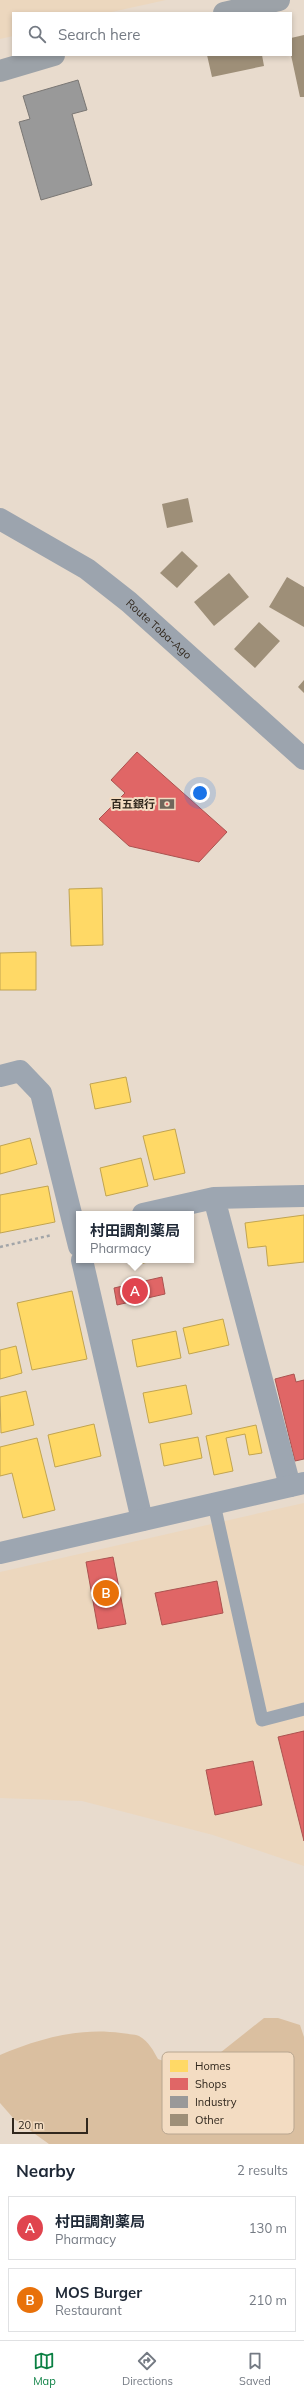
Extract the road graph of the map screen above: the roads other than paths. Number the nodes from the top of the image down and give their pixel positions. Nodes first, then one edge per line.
1 (279, 0) edge
2 (228, 12) edge
3 (51, 56) edge
4 (0, 71) edge
5 (0, 519) edge
6 (304, 759) edge
7 (0, 1076) edge
8 (304, 1196) edge
9 (214, 1198) junction
10 (156, 1211) edge
11 (76, 1227) edge
12 (83, 1263) edge
13 (297, 1485) edge
14 (214, 1504) junction
15 (142, 1520) junction
16 (0, 1553) edge
17 (304, 1710) edge

1 - 2 highway
3 - 4 highway
5 - 6 main road, Route Toba-Ago
7 - 11 street
8 - 9 street
9 - 10 street
9 - 13 street
12 - 15 street
13 - 14 street
14 - 15 street
14 - 17 lane
15 - 16 street

